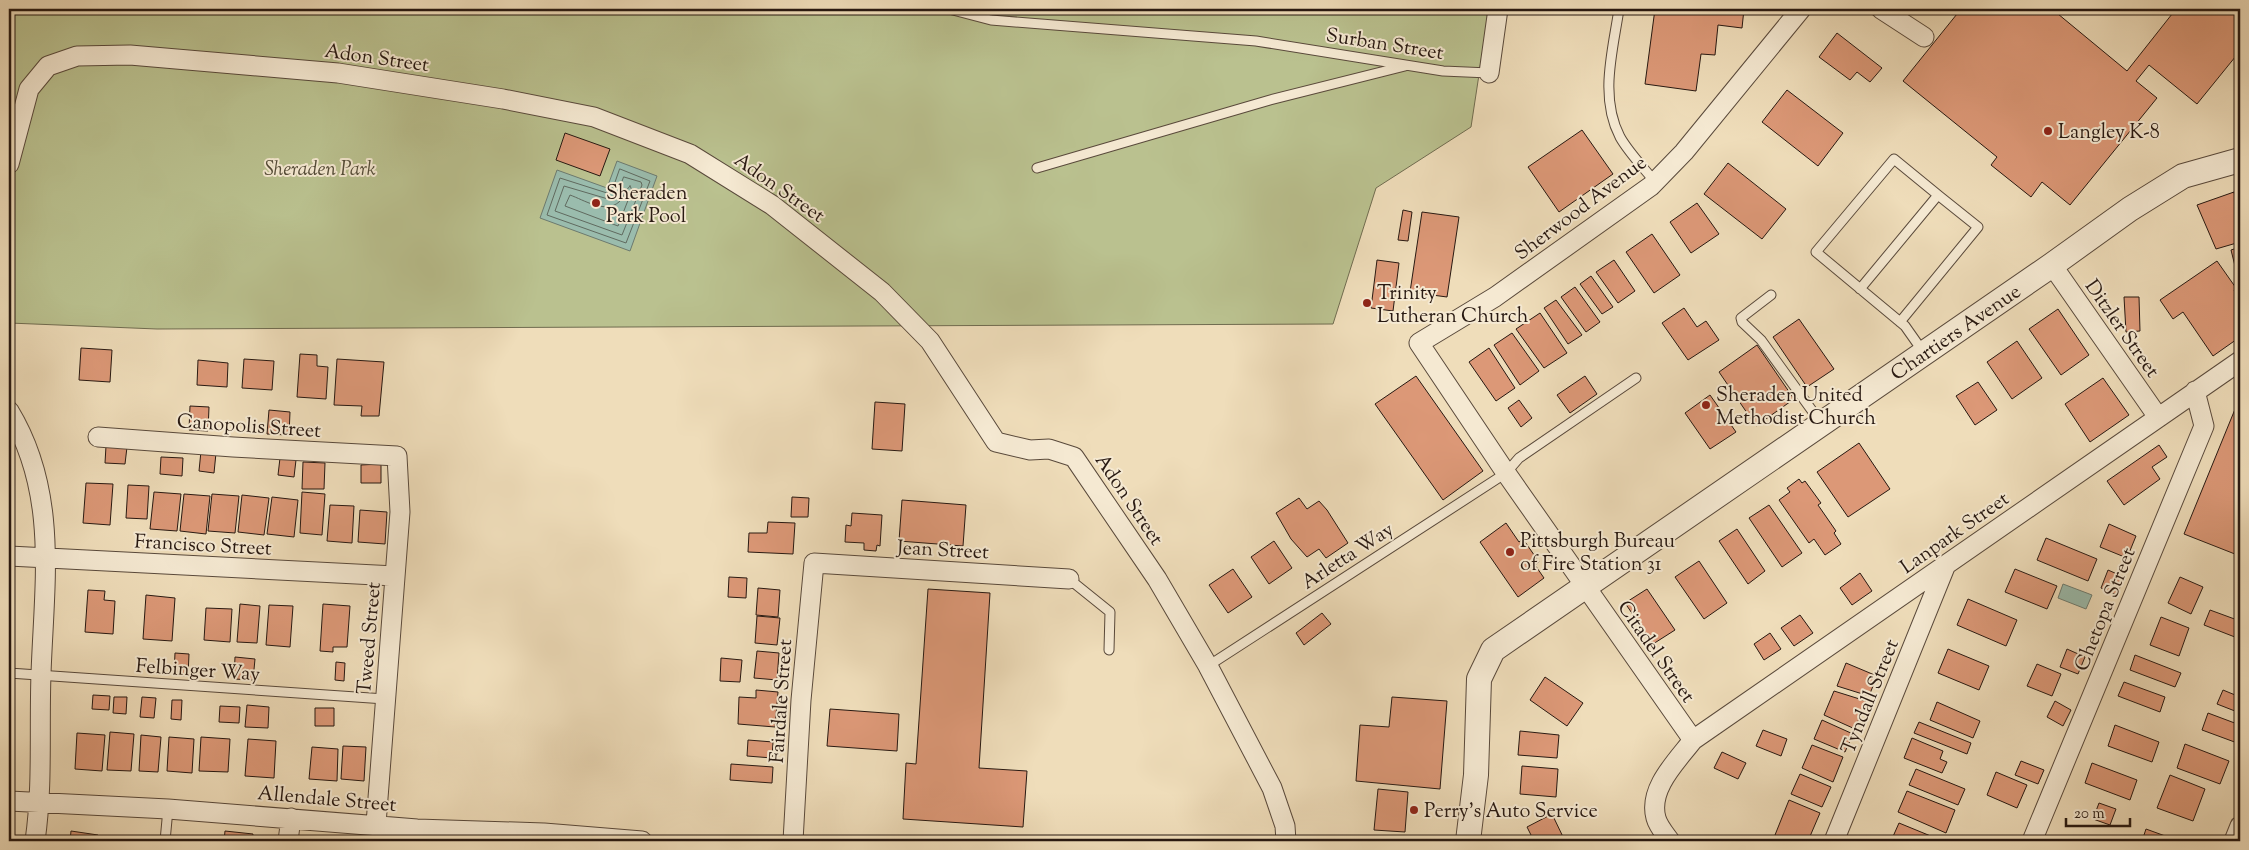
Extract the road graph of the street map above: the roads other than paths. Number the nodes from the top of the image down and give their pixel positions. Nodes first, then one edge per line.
1 (948, 9) edge
2 (1498, 9) edge
3 (1620, 9) edge
4 (1801, 9) edge
5 (1881, 9) edge
6 (1924, 37) dead end
7 (1410, 65) junction
8 (1489, 73) joint
9 (2240, 160) edge
10 (9, 164) edge
11 (1037, 168) dead end
12 (1655, 182) junction
13 (1938, 195) junction
14 (2052, 265) junction
15 (1860, 289) junction
16 (1771, 295) dead end
17 (1900, 322) junction
18 (1419, 343) joint
19 (1924, 353) junction
20 (2240, 361) edge
21 (1636, 378) dead end
22 (2195, 391) junction
23 (9, 411) edge
24 (2158, 417) junction
25 (1821, 424) junction
26 (98, 437) dead end
27 (396, 456) joint
28 (1506, 473) junction
29 (9, 556) edge
30 (46, 559) junction
31 (814, 564) joint
32 (1945, 567) junction
33 (396, 576) junction
34 (1069, 579) joint
35 (1584, 588) junction
36 (1109, 650) dead end
37 (1208, 666) junction
38 (9, 673) edge
39 (41, 676) junction
40 (385, 699) junction
41 (1693, 740) junction
42 (9, 801) edge
43 (40, 803) junction
44 (168, 809) junction
45 (291, 818) junction
46 (376, 824) junction
47 (2240, 826) edge
48 (416, 835) edge
49 (543, 837) edge
50 (35, 841) edge
51 (165, 841) edge
52 (288, 841) edge
53 (642, 841) edge
54 (793, 841) edge
55 (1286, 841) edge
56 (1468, 841) edge
57 (1670, 841) edge
58 (1834, 841) edge
59 (2032, 841) edge
60 (2234, 841) edge

1 - 7 lane, Surban Street
2 - 8 street
3 - 12 lane
4 - 12 street, Sherwood Avenue
5 - 6 street
7 - 8 lane, Surban Street
7 - 11 lane
9 - 14 street, Chartiers Avenue
10 - 37 street, Adon Street
12 - 18 street, Sherwood Avenue
13 - 15 lane
13 - 15 lane
13 - 17 lane
14 - 19 street, Chartiers Avenue
14 - 24 street, Ditzler Street
15 - 17 lane
16 - 25 lane
17 - 19 lane
18 - 28 street, Citadel Street
19 - 25 street, Chartiers Avenue
20 - 22 street, Lanpark Street
21 - 28 lane, Arletta Way
22 - 24 street, Lanpark Street
22 - 59 street, Chetopa Street
23 - 30 street
24 - 32 street, Lanpark Street
25 - 35 street, Chartiers Avenue
26 - 27 street, Canopolis Street
27 - 33 street, Tweed Street
28 - 35 street, Citadel Street
28 - 37 lane, Arletta Way
29 - 30 street, Francisco Street
30 - 33 street, Francisco Street
30 - 39 street
31 - 34 street, Jean Street
31 - 54 street, Fairdale Street
32 - 41 street, Lanpark Street
32 - 58 street, Tyndall Street
33 - 40 street, Tweed Street
34 - 36 lane
35 - 41 street, Citadel Street
35 - 56 street, Chartiers Avenue
37 - 55 street, Adon Street
38 - 39 lane, Felbinger Way
39 - 40 lane, Felbinger Way
39 - 43 street
40 - 46 street, Tweed Street
41 - 57 street
42 - 43 street, Allendale Street
43 - 44 street, Allendale Street
43 - 50 street
44 - 45 street, Allendale Street
44 - 51 lane
45 - 46 street, Allendale Street
45 - 52 street
46 - 48 street, Allendale Street
47 - 60 street
48 - 49 street, Allendale Street
49 - 53 street, Allendale Street

